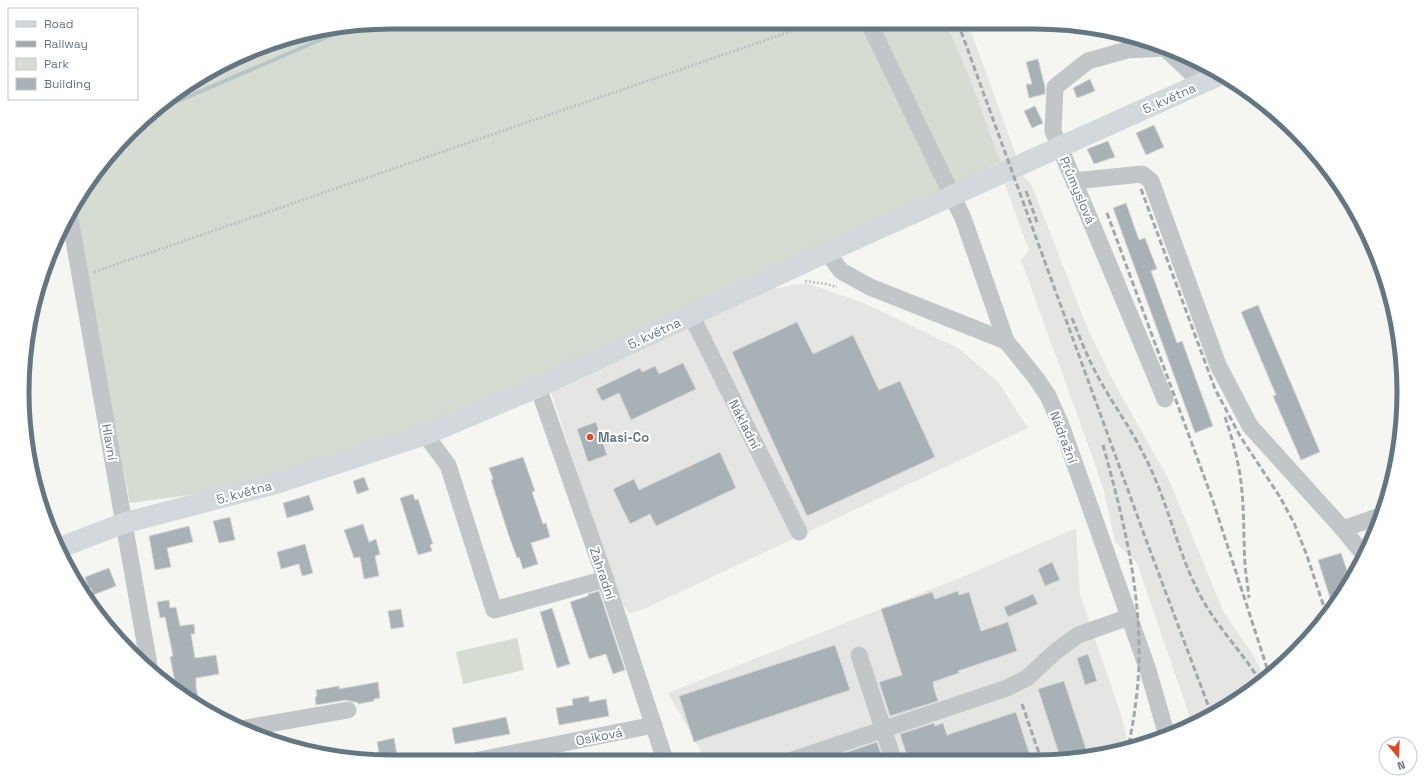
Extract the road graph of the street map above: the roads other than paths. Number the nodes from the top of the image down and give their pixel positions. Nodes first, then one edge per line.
1 (871, 29) edge
2 (1152, 49) edge
3 (1183, 61) edge
4 (1202, 74) edge
5 (1074, 181) junction
6 (71, 223) edge
7 (827, 252) junction
8 (691, 315) junction
9 (1006, 341) junction
10 (538, 387) junction
11 (1165, 399) dead end
12 (428, 434) junction
13 (1374, 518) edge
14 (124, 523) junction
15 (1344, 529) junction
16 (799, 532) dead end
17 (63, 546) edge
18 (1361, 551) edge
19 (606, 579) junction
20 (1129, 617) junction
21 (860, 655) dead end
22 (148, 661) edge
23 (348, 710) dead end
24 (654, 725) junction
25 (253, 727) edge
26 (883, 729) junction
27 (1165, 730) edge
28 (504, 755) edge
29 (663, 755) edge
30 (807, 755) edge
31 (891, 755) edge

1 - 9 street
2 - 5 street, Průmyslová
3 - 4 street
4 - 7 main road, 5. května
5 - 11 street, Průmyslová
5 - 15 street
6 - 14 street, Hlavní
7 - 8 main road, 5. května
7 - 9 street, Nádražní
8 - 10 main road, 5. května
8 - 16 street, Nákladní
9 - 20 street, Nádražní
10 - 12 main road, 5. května
10 - 19 street, Zahradní
12 - 14 main road, 5. května
12 - 19 street
13 - 15 street
14 - 17 main road, 5. května
14 - 22 street, Hlavní
15 - 18 street
19 - 24 street, Zahradní
20 - 26 street
20 - 27 street, Nádražní
21 - 26 street
23 - 25 street
24 - 28 street, Osiková
24 - 29 street, Zahradní
26 - 30 street
26 - 31 street

